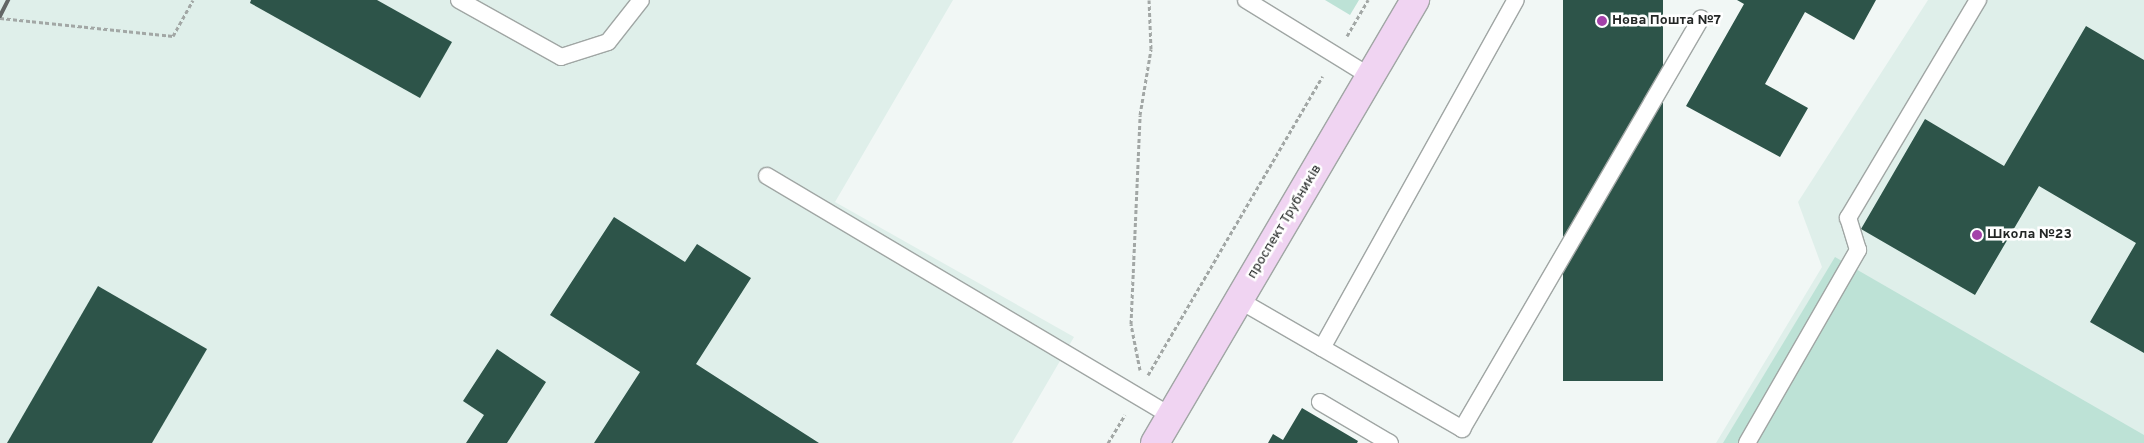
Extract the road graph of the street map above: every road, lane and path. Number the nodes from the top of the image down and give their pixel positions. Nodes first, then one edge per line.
1 (193, 0) edge
2 (459, 0) edge
3 (641, 0) edge
4 (1149, 0) edge
5 (1246, 0) edge
6 (1368, 0) edge
7 (1415, 0) edge
8 (1516, 0) edge
9 (1978, 0) edge
10 (0, 18) edge
11 (1701, 18) dead end
12 (1337, 53) junction
13 (1371, 77) junction
14 (767, 176) dead end
15 (1239, 300) junction
16 (1322, 348) junction
17 (1139, 391) junction
18 (1320, 402) dead end
19 (1171, 416) junction
20 (1108, 443) edge
21 (1155, 443) edge
22 (1390, 443) edge
23 (1747, 443) edge

1 - 10 path
2 - 3 lane
4 - 17 path
5 - 12 lane
6 - 12 path
7 - 13 main road, проспект Трубників
8 - 16 lane
9 - 23 lane
11 - 16 lane
12 - 13 lane
12 - 17 path
13 - 15 main road, проспект Трубників
14 - 17 lane
15 - 16 lane
15 - 19 main road, проспект Трубників
17 - 19 lane
17 - 20 path
18 - 22 lane
19 - 21 main road, проспект Трубників

